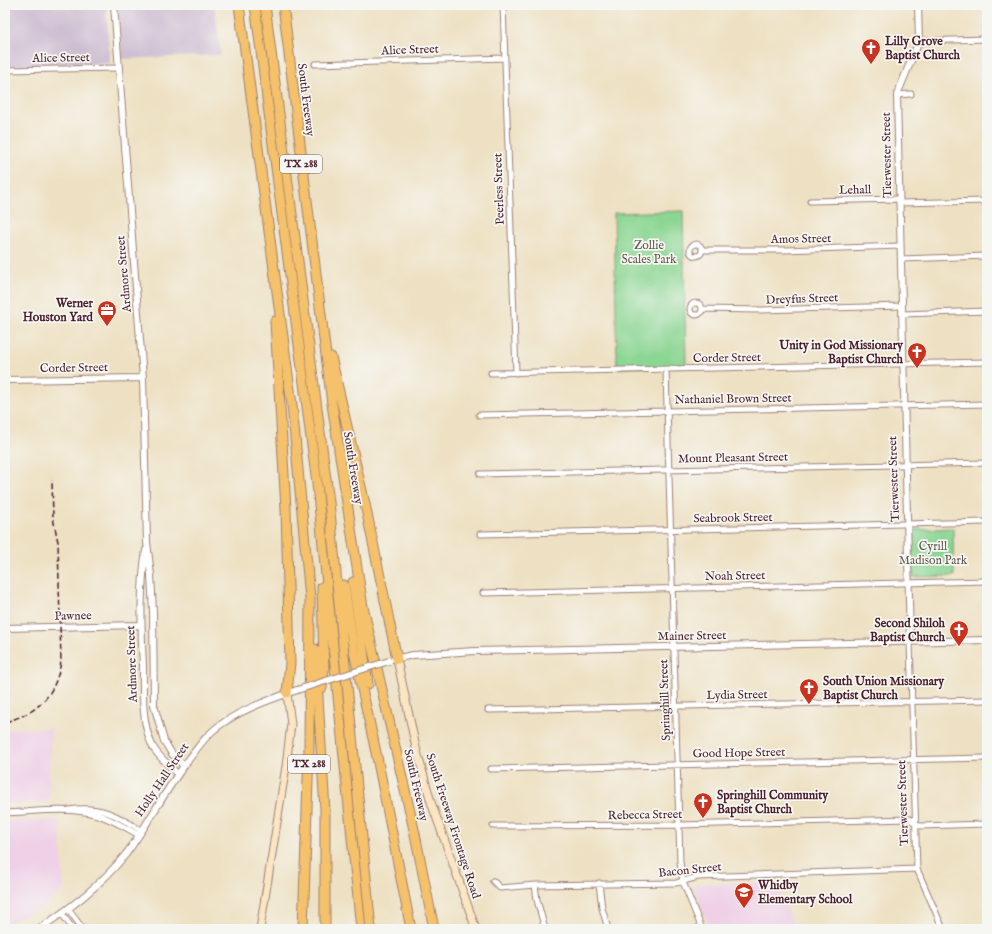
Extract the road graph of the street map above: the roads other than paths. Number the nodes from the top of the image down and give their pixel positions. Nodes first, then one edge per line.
1 (114, 5) edge
2 (255, 5) edge
3 (265, 5) edge
4 (503, 5) edge
5 (918, 5) edge
6 (283, 6) edge
7 (239, 7) edge
8 (987, 39) edge
9 (919, 41) junction
10 (505, 58) junction
11 (315, 64) dead end
12 (118, 68) junction
13 (5, 70) edge
14 (911, 94) dead end
15 (897, 95) junction
16 (810, 201) dead end
17 (899, 201) junction
18 (987, 201) edge
19 (270, 246) junction
20 (900, 246) junction
21 (702, 250) dead end
22 (987, 256) edge
23 (901, 259) junction
24 (902, 306) junction
25 (702, 308) dead end
26 (987, 311) edge
27 (902, 314) junction
28 (321, 321) junction
29 (987, 362) edge
30 (903, 364) junction
31 (666, 371) junction
32 (491, 373) dead end
33 (516, 373) junction
34 (143, 378) junction
35 (5, 380) edge
36 (987, 404) edge
37 (903, 406) junction
38 (667, 411) junction
39 (479, 415) dead end
40 (987, 463) edge
41 (905, 464) junction
42 (669, 470) junction
43 (480, 474) dead end
44 (317, 484) junction
45 (345, 493) junction
46 (987, 522) edge
47 (907, 524) junction
48 (671, 529) junction
49 (480, 534) dead end
50 (147, 542) junction
51 (335, 556) junction
52 (987, 581) edge
53 (908, 582) junction
54 (672, 588) junction
55 (483, 593) dead end
56 (310, 598) junction
57 (142, 625) junction
58 (5, 628) edge
59 (987, 640) edge
60 (910, 642) junction
61 (674, 647) junction
62 (393, 660) junction
63 (287, 693) junction
64 (987, 700) edge
65 (911, 702) junction
66 (676, 706) junction
67 (155, 707) junction
68 (144, 708) junction
69 (320, 709) junction
70 (488, 710) dead end
71 (377, 757) junction
72 (987, 758) edge
73 (913, 760) junction
74 (677, 765) junction
75 (184, 766) junction
76 (491, 769) dead end
77 (178, 774) junction
78 (5, 813) edge
79 (915, 823) junction
80 (679, 824) junction
81 (987, 824) edge
82 (493, 826) dead end
83 (140, 833) junction
84 (917, 869) junction
85 (492, 881) dead end
86 (683, 882) junction
87 (599, 883) junction
88 (535, 885) junction
89 (68, 909) junction
90 (62, 914) junction
91 (39, 929) edge
92 (73, 929) edge
93 (83, 929) edge
94 (260, 929) edge
95 (303, 929) edge
96 (325, 929) edge
97 (361, 929) edge
98 (371, 929) edge
99 (411, 929) edge
100 (434, 929) edge
101 (476, 929) edge
102 (545, 929) edge
103 (608, 929) edge
104 (702, 929) edge
105 (942, 929) edge

1 - 12 street, Ardmore Street
2 - 44 highway
3 - 51 highway
4 - 10 street, Peerless Street
5 - 9 street
6 - 28 highway, South Freeway / TX 288
7 - 19 highway, TX 288
8 - 9 street
9 - 15 street, Tierwester Street
10 - 11 street, Alice Street
10 - 33 street, Peerless Street
12 - 13 street, Alice Street
12 - 34 street, Ardmore Street
14 - 15 street
15 - 17 street, Tierwester Street
16 - 17 street, Lehall
17 - 18 street, Lehall
17 - 20 street, Tierwester Street
19 - 56 highway, TX 288
19 - 63 highway
20 - 21 street, Amos Street
20 - 23 street, Tierwester Street
22 - 23 street
23 - 24 street, Tierwester Street
24 - 25 street, Dreyfus Street
24 - 27 street, Tierwester Street
26 - 27 street
27 - 30 street, Tierwester Street
28 - 45 highway, South Freeway / TX 288
28 - 62 highway
29 - 30 street, Corder Street
30 - 31 street, Corder Street
30 - 37 street, Tierwester Street
31 - 33 street, Corder Street
31 - 38 street, Springhill Street
32 - 33 street, Corder Street
34 - 35 street, Corder Street
34 - 50 street, Ardmore Street
36 - 37 street, Nathaniel Brown Street
37 - 38 street, Nathaniel Brown Street
37 - 41 street, Tierwester Street
38 - 39 street, Nathaniel Brown Street
38 - 42 street, Springhill Street
40 - 41 street, Mount Pleasant Street
41 - 42 street, Mount Pleasant Street
41 - 47 street, Tierwester Street
42 - 43 street, Mount Pleasant Street
42 - 48 street, Springhill Street
44 - 69 highway
44 - 97 highway
45 - 71 highway
45 - 100 highway, South Freeway / TX 288
46 - 47 street, Seabrook Street
47 - 48 street, Seabrook Street
47 - 53 street, Tierwester Street
48 - 49 street, Seabrook Street
48 - 54 street, Springhill Street
50 - 57 street, Ardmore Street
50 - 67 street, Ardmore Street
51 - 71 highway
51 - 98 highway
52 - 53 street, Noah Street
53 - 54 street, Noah Street
53 - 60 street, Tierwester Street
54 - 55 street, Noah Street
54 - 61 street, Springhill Street
56 - 69 highway
56 - 95 highway, TX 288
57 - 58 street, Pawnee
57 - 68 street, Ardmore Street
59 - 60 street, Mainer Street
60 - 61 street, Mainer Street
60 - 65 street, Tierwester Street
61 - 62 street, Mainer Street
61 - 66 street, Springhill Street
62 - 63 street, Holly Hall Street, bridge
62 - 101 main road, South Freeway Frontage Road
63 - 75 street, Holly Hall Street
63 - 94 main road
64 - 65 street, Lydia Street
65 - 66 street, Lydia Street
65 - 73 street, Tierwester Street
66 - 70 street, Lydia Street
66 - 74 street, Springhill Street
67 - 68 street
67 - 75 street, Ardmore Street
68 - 77 street, Ardmore Street
69 - 96 highway
71 - 99 highway
72 - 73 street, Good Hope Street
73 - 74 street, Good Hope Street
73 - 79 street, Tierwester Street
74 - 76 street, Good Hope Street
74 - 80 street, Springhill Street
75 - 77 street, Holly Hall Street
77 - 83 street, Holly Hall Street
78 - 83 street
79 - 80 street, Rebecca Street
79 - 81 street, Rebecca Street
79 - 84 street, Tierwester Street
80 - 82 street, Rebecca Street
80 - 86 street, Springhill Street
83 - 89 street, Holly Hall Street
84 - 86 street, Bacon Street
84 - 105 street, Tierwester Street
85 - 88 street, Bacon Street
86 - 87 street, Bacon Street
86 - 104 street, Springhill Street
87 - 88 street, Bacon Street
87 - 103 street
88 - 102 street
89 - 90 street, Holly Hall Street
89 - 93 street
90 - 91 street, Holly Hall Street
90 - 92 street

